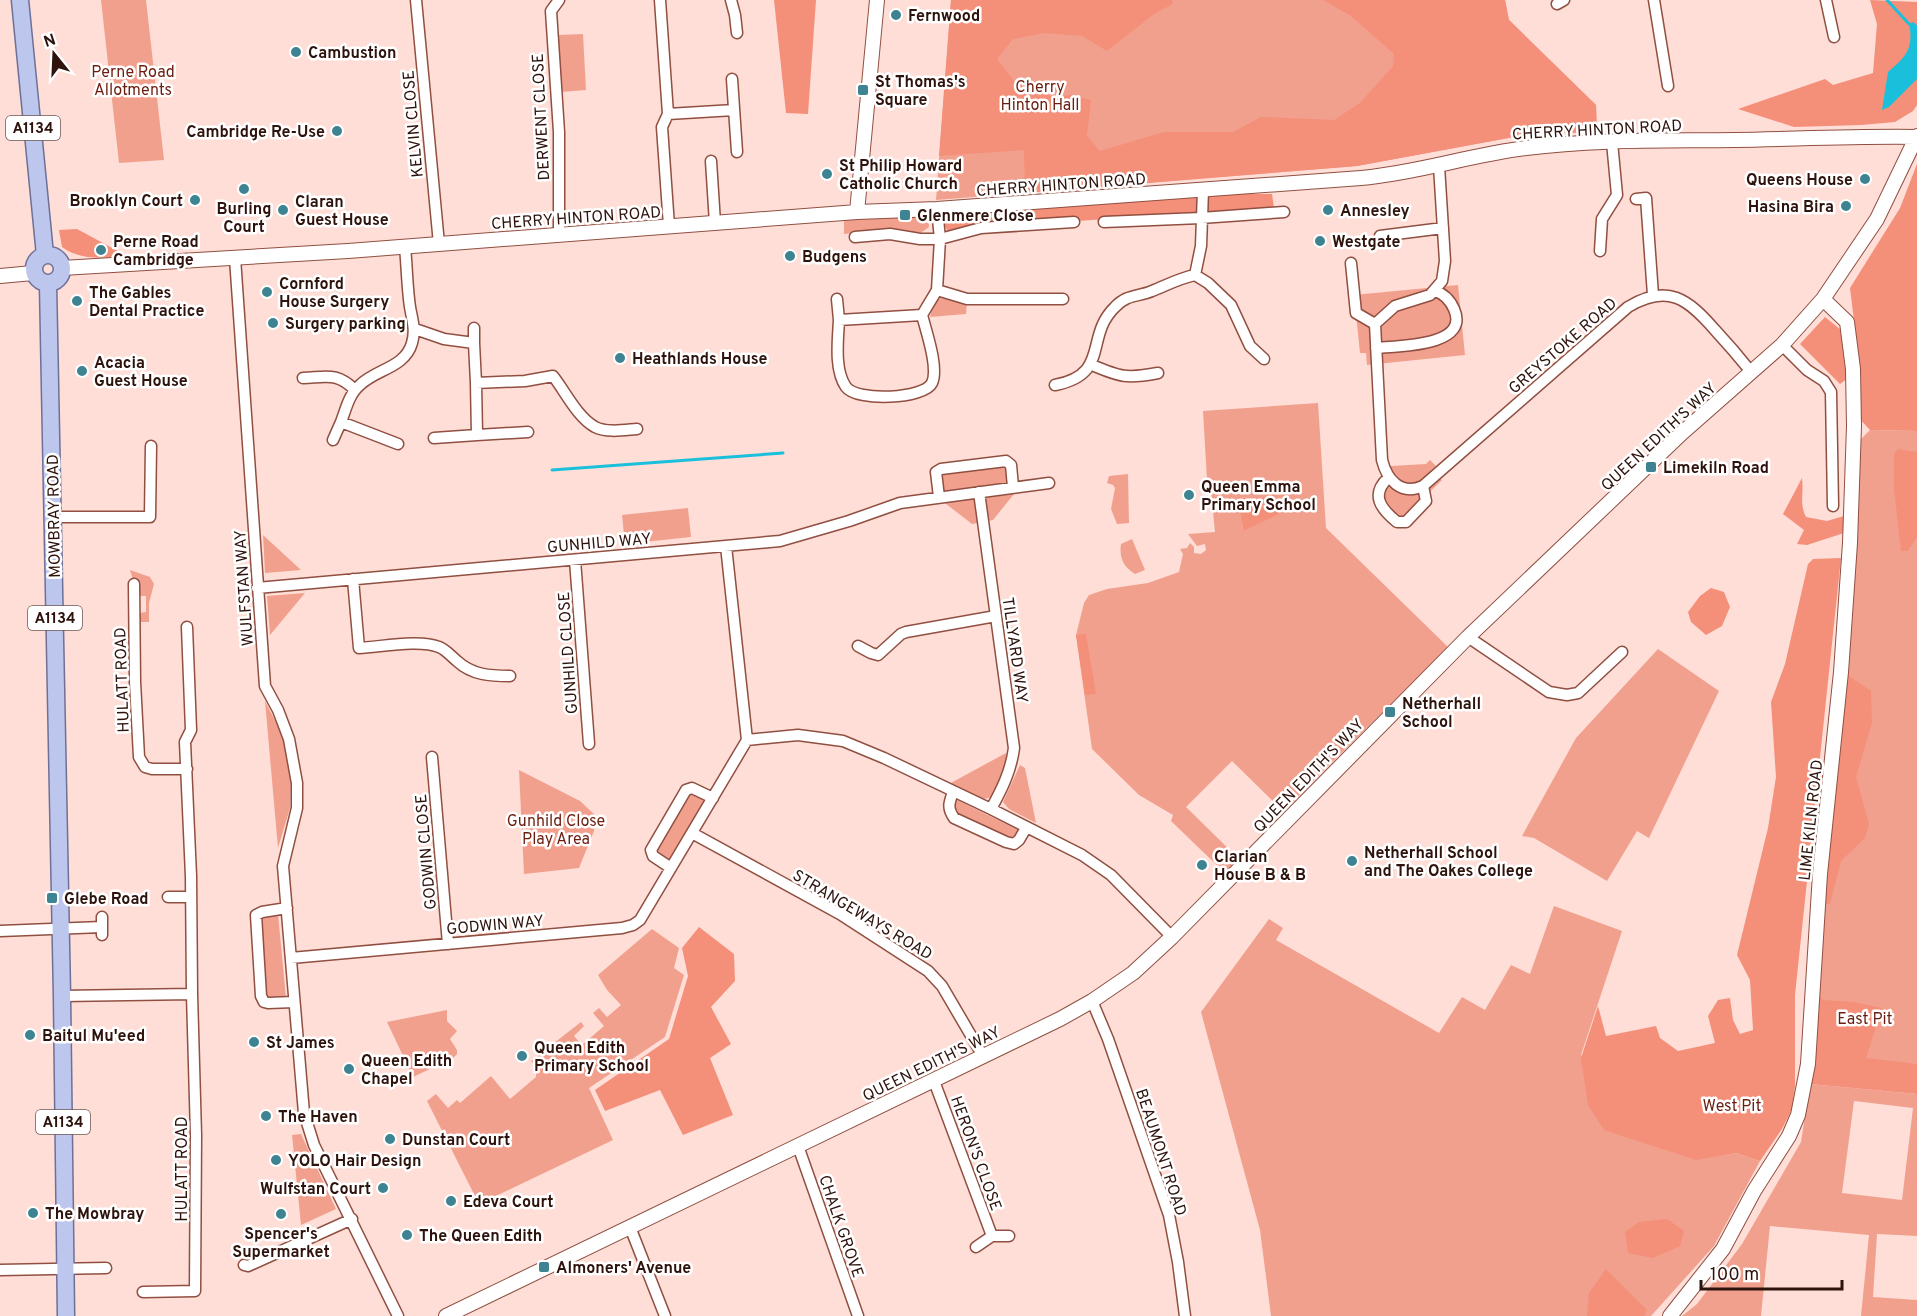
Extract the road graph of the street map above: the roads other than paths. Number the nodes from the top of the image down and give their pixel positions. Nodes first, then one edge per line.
1 (20, 0) edge
2 (417, 0) edge
3 (559, 0) edge
4 (660, 0) edge
5 (730, 0) edge
6 (877, 0) edge
7 (1653, 0) edge
8 (1826, 0) edge
9 (737, 33) dead end
10 (1834, 37) dead end
11 (732, 79) dead end
12 (1668, 86) dead end
13 (734, 110) junction
14 (668, 114) junction
15 (1917, 137) edge
16 (1612, 142) junction
17 (737, 152) dead end
18 (711, 161) dead end
19 (1439, 166) junction
20 (1203, 190) junction
21 (1636, 199) dead end
22 (937, 209) junction
23 (857, 212) junction
24 (1284, 212) dead end
25 (1202, 218) junction
26 (1074, 222) dead end
27 (1104, 222) dead end
28 (715, 223) junction
29 (669, 226) junction
30 (1443, 228) junction
31 (559, 235) junction
32 (1380, 236) dead end
33 (855, 237) dead end
34 (940, 239) junction
35 (439, 244) junction
36 (1598, 246) dead end
37 (405, 247) junction
38 (45, 255) junction
39 (235, 258) junction
40 (1351, 263) dead end
41 (62, 268) junction
42 (33, 273) junction
43 (1195, 275) junction
44 (0, 276) edge
45 (48, 284) junction
46 (937, 290) junction
47 (1435, 291) junction
48 (1653, 295) junction
49 (837, 299) dead end
50 (1063, 299) dead end
51 (1823, 299) junction
52 (922, 315) junction
53 (838, 320) junction
54 (1375, 324) junction
55 (474, 328) dead end
56 (414, 329) junction
57 (474, 342) junction
58 (1782, 345) junction
59 (1376, 348) junction
60 (1264, 359) dead end
61 (1092, 365) junction
62 (1752, 372) junction
63 (1158, 373) dead end
64 (303, 378) dead end
65 (476, 383) junction
66 (1055, 385) dead end
67 (355, 390) junction
68 (341, 422) junction
69 (637, 429) dead end
70 (528, 432) dead end
71 (477, 435) junction
72 (434, 438) dead end
73 (333, 440) dead end
74 (398, 444) dead end
75 (151, 446) dead end
76 (1388, 478) junction
77 (1049, 483) dead end
78 (1423, 486) junction
79 (1013, 487) junction
80 (979, 492) junction
81 (939, 496) junction
82 (1833, 506) dead end
83 (53, 517) junction
84 (726, 546) junction
85 (575, 560) junction
86 (353, 579) junction
87 (134, 584) dead end
88 (257, 588) junction
89 (996, 616) junction
90 (187, 627) dead end
91 (1468, 637) junction
92 (858, 646) dead end
93 (1622, 652) dead end
94 (510, 676) dead end
95 (747, 740) junction
96 (589, 744) dead end
97 (432, 757) dead end
98 (187, 768) junction
99 (953, 792) junction
100 (713, 798) junction
101 (991, 809) junction
102 (1026, 828) junction
103 (692, 833) junction
104 (671, 868) junction
105 (168, 897) dead end
106 (190, 897) junction
107 (286, 908) junction
108 (102, 926) dead end
109 (60, 927) junction
110 (0, 931) edge
111 (1172, 937) junction
112 (448, 944) junction
113 (291, 958) junction
114 (192, 994) junction
115 (62, 996) junction
116 (1092, 1001) junction
117 (294, 1002) junction
118 (983, 1056) junction
119 (934, 1081) junction
120 (798, 1146) junction
121 (352, 1219) junction
122 (630, 1227) junction
123 (992, 1236) junction
124 (1009, 1236) dead end
125 (976, 1247) dead end
126 (244, 1266) dead end
127 (106, 1268) dead end
128 (65, 1269) junction
129 (0, 1270) edge
130 (143, 1292) dead end
131 (66, 1316) edge
132 (398, 1316) edge
133 (446, 1316) edge
134 (665, 1316) edge
135 (858, 1316) edge
136 (1185, 1316) edge
137 (1670, 1316) edge

1 - 38 main road, A1134
2 - 35 street, KELVIN CLOSE
3 - 31 street, DERWENT CLOSE
4 - 14 street
5 - 9 street
6 - 23 street
7 - 12 street
8 - 10 street
11 - 13 street
13 - 14 street
13 - 17 street
14 - 29 street
15 - 16 street, CHERRY HINTON ROAD
15 - 51 street, QUEEN EDITH'S WAY
16 - 19 street, CHERRY HINTON ROAD
16 - 36 street
18 - 28 street
19 - 20 street, CHERRY HINTON ROAD
19 - 30 street
20 - 22 street, CHERRY HINTON ROAD
20 - 25 street
21 - 48 street
22 - 23 street, CHERRY HINTON ROAD
22 - 34 street
23 - 28 street, CHERRY HINTON ROAD
24 - 25 street
25 - 27 street
25 - 43 street
26 - 34 street
28 - 29 street, CHERRY HINTON ROAD
29 - 31 street, CHERRY HINTON ROAD
30 - 32 street
30 - 47 street
31 - 35 street, CHERRY HINTON ROAD
33 - 34 street
34 - 46 street
35 - 37 street, CHERRY HINTON ROAD
37 - 39 street, CHERRY HINTON ROAD
37 - 56 street
38 - 41 main road
38 - 42 main road
39 - 41 street, CHERRY HINTON ROAD
39 - 88 street, WULFSTAN WAY
40 - 54 street
41 - 45 main road
42 - 44 street
42 - 45 main road
43 - 60 street
43 - 61 street
45 - 83 main road, MOWBRAY ROAD / A1134
46 - 50 street
46 - 52 street
47 - 54 street
47 - 59 street
48 - 62 street
48 - 78 street, GREYSTOKE ROAD
49 - 53 street
51 - 58 street, QUEEN EDITH'S WAY
51 - 137 street, LIME KILN ROAD
52 - 53 street
52 - 53 street
54 - 59 street
55 - 57 street
56 - 57 street
56 - 67 street
57 - 65 street
58 - 62 street, QUEEN EDITH'S WAY
58 - 82 street
59 - 76 street
61 - 63 street
61 - 66 street
62 - 91 street, QUEEN EDITH'S WAY
64 - 67 street
65 - 69 street
65 - 71 street
67 - 68 street
68 - 73 street
68 - 74 street
70 - 71 street
71 - 72 street
75 - 83 street
76 - 78 street
76 - 78 street
77 - 79 street, GUNHILD WAY
79 - 80 street, GUNHILD WAY
79 - 81 street
80 - 81 street, GUNHILD WAY
80 - 89 street, TILLYARD WAY
81 - 84 street, GUNHILD WAY
83 - 109 main road, MOWBRAY ROAD / A1134
84 - 85 street, GUNHILD WAY
84 - 95 street
85 - 86 street, GUNHILD WAY
85 - 96 street, GUNHILD CLOSE
86 - 88 street, GUNHILD WAY
86 - 94 street
87 - 98 street, HULATT ROAD
88 - 107 street, WULFSTAN WAY
89 - 92 street
89 - 101 street, TILLYARD WAY
90 - 98 street, HULATT ROAD
91 - 93 street
91 - 111 street, QUEEN EDITH'S WAY
95 - 99 street
95 - 100 street, GODWIN WAY
97 - 112 street, GODWIN CLOSE
98 - 106 street, HULATT ROAD
99 - 101 street
99 - 102 street
100 - 103 street, GODWIN WAY
100 - 104 street
101 - 102 street
102 - 111 street
103 - 104 street, GODWIN WAY
103 - 118 street, STRANGEWAYS ROAD
104 - 112 street, GODWIN WAY
105 - 106 street
106 - 114 street, HULATT ROAD
107 - 113 street, WULFSTAN WAY
107 - 117 street
108 - 109 street
109 - 110 street
109 - 115 main road, MOWBRAY ROAD / A1134
111 - 116 street, QUEEN EDITH'S WAY
112 - 113 street, GODWIN WAY
113 - 117 street, WULFSTAN WAY
114 - 115 street
114 - 130 street, HULATT ROAD
115 - 128 main road, MOWBRAY ROAD / A1134
116 - 118 street, QUEEN EDITH'S WAY
116 - 136 street, BEAUMONT ROAD
117 - 121 street, WULFSTAN WAY
118 - 119 street, QUEEN EDITH'S WAY
119 - 120 street, QUEEN EDITH'S WAY
119 - 123 street, HERON'S CLOSE
120 - 122 street, QUEEN EDITH'S WAY
120 - 135 street, CHALK GROVE
121 - 126 street
121 - 132 street, WULFSTAN WAY
122 - 133 street, QUEEN EDITH'S WAY
122 - 134 street
123 - 124 street, HERON'S CLOSE
123 - 125 street, HERON'S CLOSE
127 - 128 street
128 - 129 street
128 - 131 main road, MOWBRAY ROAD / A1134

